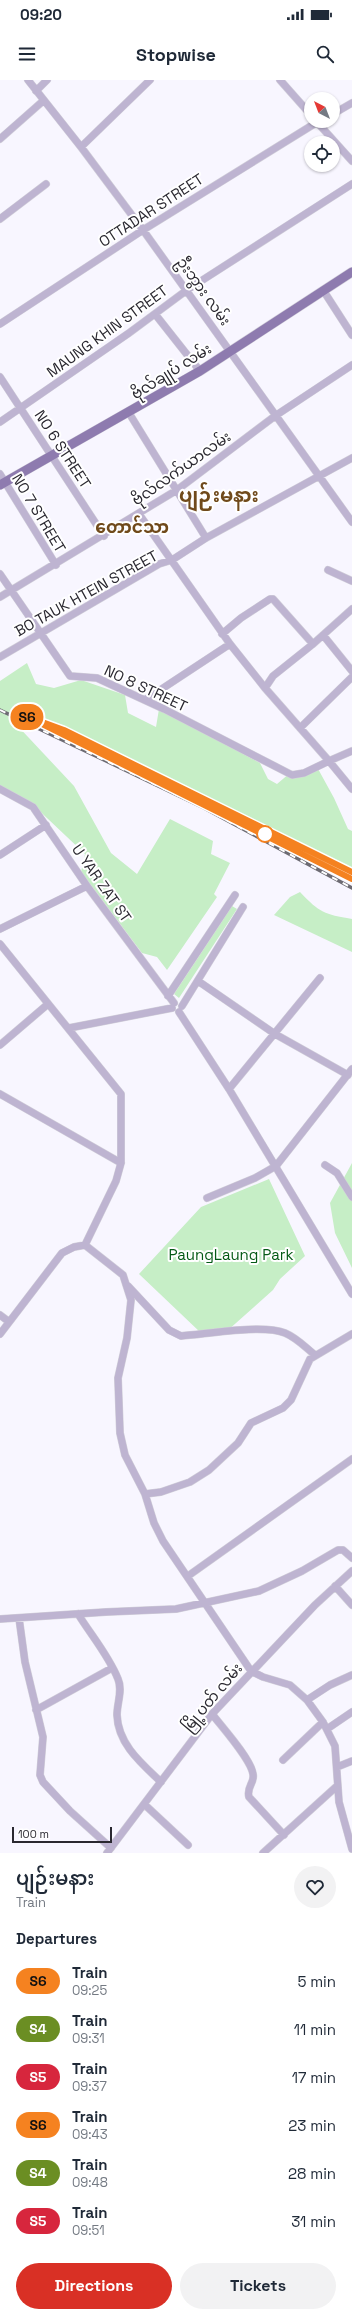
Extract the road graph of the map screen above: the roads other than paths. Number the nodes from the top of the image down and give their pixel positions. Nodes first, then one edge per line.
1 (28, 80) edge
2 (47, 80) edge
3 (150, 80) edge
4 (280, 80) edge
5 (36, 90) junction
6 (43, 101) junction
7 (352, 104) edge
8 (304, 107) edge
9 (340, 110) edge
10 (307, 128) edge
11 (324, 128) edge
12 (0, 139) edge
13 (81, 147) junction
14 (352, 161) edge
15 (46, 184) dead end
16 (352, 184) edge
17 (0, 219) edge
18 (143, 230) junction
19 (352, 272) edge
20 (187, 290) junction
21 (323, 290) junction
22 (155, 314) junction
23 (0, 324) edge
24 (352, 335) edge
25 (231, 350) junction
26 (352, 365) edge
27 (200, 371) junction
28 (0, 377) edge
29 (20, 409) junction
30 (129, 413) junction
31 (275, 416) junction
32 (0, 422) edge
33 (51, 455) junction
34 (352, 458) edge
35 (318, 476) junction
36 (2, 480) edge
37 (177, 490) junction
38 (139, 514) junction
39 (352, 522) edge
40 (104, 536) junction
41 (206, 538) junction
42 (172, 560) junction
43 (56, 565) junction
44 (328, 570) dead end
45 (0, 574) edge
46 (352, 581) edge
47 (10, 590) junction
48 (0, 597) edge
49 (352, 609) edge
50 (40, 633) junction
51 (222, 634) junction
52 (323, 635) junction
53 (230, 644) junction
54 (313, 644) junction
55 (0, 657) edge
56 (352, 671) edge
57 (352, 677) edge
58 (265, 688) junction
59 (145, 700) junction
60 (300, 728) junction
61 (352, 751) edge
62 (329, 761) junction
63 (352, 789) edge
64 (1, 791) edge
65 (46, 825) junction
66 (0, 855) edge
67 (87, 886) junction
68 (235, 895) dead end
69 (243, 907) dead end
70 (0, 929) edge
71 (0, 944) edge
72 (320, 978) dead end
73 (198, 981) junction
74 (168, 996) junction
75 (48, 1004) junction
76 (173, 1006) junction
77 (181, 1009) junction
78 (69, 1028) junction
79 (275, 1034) junction
80 (0, 1045) edge
81 (350, 1072) edge
82 (229, 1089) junction
83 (0, 1094) edge
84 (121, 1163) junction
85 (325, 1165) dead end
86 (276, 1166) junction
87 (352, 1197) edge
88 (207, 1198) dead end
89 (85, 1245) junction
90 (127, 1285) junction
91 (352, 1294) edge
92 (0, 1315) edge
93 (8, 1321) junction
94 (0, 1334) edge
95 (352, 1334) edge
96 (315, 1356) junction
97 (352, 1459) edge
98 (145, 1494) junction
99 (352, 1558) edge
100 (352, 1571) edge
101 (188, 1576) junction
102 (335, 1586) junction
103 (203, 1603) junction
104 (352, 1604) edge
105 (78, 1614) junction
106 (19, 1618) junction
107 (0, 1619) edge
108 (112, 1668) junction
109 (251, 1671) junction
110 (352, 1676) edge
111 (308, 1700) junction
112 (36, 1710) junction
113 (352, 1712) edge
114 (212, 1714) junction
115 (325, 1725) junction
116 (283, 1760) dead end
117 (352, 1761) edge
118 (337, 1767) junction
119 (161, 1782) junction
120 (337, 1786) junction
121 (144, 1804) junction
122 (284, 1835) junction
123 (188, 1845) dead end
124 (352, 1849) edge
125 (109, 1850) edge
126 (263, 1853) edge

1 - 5 street, ဦးဘွား လမ်း
2 - 5 street
3 - 13 street
4 - 8 street
5 - 6 street, ဦးဘွား လမ်း
6 - 12 street
6 - 13 street, ဦးဘွား လမ်း
7 - 9 street
10 - 18 street, OTTADAR STREET
11 - 14 street
13 - 18 street, ဦးဘွား လမ်း
15 - 17 street
16 - 20 street, MAUNG KHIN STREET
18 - 20 street, ဦးဘွား လမ်း
18 - 23 street, OTTADAR STREET
19 - 21 main road, ဗိုလ်ချုပ် လမ်း
20 - 22 street, MAUNG KHIN STREET
20 - 25 street, ဦးဘွား လမ်း
21 - 24 street
21 - 25 main road, ဗိုလ်ချုပ် လမ်း
22 - 27 street
22 - 29 street, MAUNG KHIN STREET
25 - 27 main road, ဗိုလ်ချုပ် လမ်း
25 - 31 street, ဦးဘွား လမ်း
26 - 31 street, ဗိုလ်လက်ယာလမ်း
27 - 30 main road, ဗိုလ်ချုပ် လမ်း
28 - 29 street, NO 6 STREET
29 - 32 street, MAUNG KHIN STREET
29 - 33 street, NO 6 STREET
30 - 33 main road, ဗိုလ်ချုပ် လမ်း
30 - 37 street
31 - 35 street, ဦးဘွား လမ်း
31 - 37 street, ဗိုလ်လက်ယာလမ်း
33 - 36 main road, ဗိုလ်ချုပ် လမ်း
33 - 40 street, NO 6 STREET
34 - 35 street, BO TAUK HTEIN STREET
35 - 39 street, ဦးဘွား လမ်း
35 - 41 street, BO TAUK HTEIN STREET
36 - 43 street, NO 7 STREET
37 - 38 street, ဗိုလ်လက်ယာလမ်း
37 - 41 street
38 - 40 street, ဗိုလ်လက်ယာလမ်း
38 - 42 street
40 - 43 street, ဗိုလ်လက်ယာလမ်း
41 - 42 street, BO TAUK HTEIN STREET
42 - 50 street, BO TAUK HTEIN STREET
42 - 51 street
43 - 47 street, ဗိုလ်လက်ယာလမ်း
44 - 46 street
45 - 47 street, NO 8 STREET
47 - 48 street, ဗိုလ်လက်ယာလမ်း
47 - 50 street, NO 8 STREET
49 - 52 street
50 - 55 street, BO TAUK HTEIN STREET
50 - 59 street, NO 8 STREET
51 - 53 street
51 - 54 street
52 - 54 street
52 - 56 street
53 - 58 street
53 - 59 street
54 - 58 street
57 - 60 street
58 - 60 street
59 - 62 street, NO 8 STREET
60 - 62 street
61 - 62 street, NO 8 STREET
62 - 63 street
64 - 65 street, U YAR ZAT ST
65 - 66 street
65 - 67 street, U YAR ZAT ST
67 - 70 street
67 - 74 street, U YAR ZAT ST
68 - 74 street
69 - 73 street
71 - 75 street
72 - 79 street
73 - 77 street
73 - 79 street
74 - 76 street, U YAR ZAT ST
75 - 78 street
75 - 80 street
76 - 77 street
76 - 78 street
77 - 82 street
78 - 84 street
79 - 81 street
79 - 82 street
81 - 86 street
82 - 86 street
83 - 84 street
84 - 89 street
85 - 87 street
86 - 88 street
86 - 91 street
89 - 90 street
89 - 93 street
90 - 96 street
90 - 98 street
92 - 93 street
93 - 94 street
95 - 96 street
96 - 98 street
97 - 101 street
98 - 101 street
99 - 103 street
100 - 102 street, မြို့ပတ် လမ်း
101 - 103 street
102 - 104 street
102 - 109 street, မြို့ပတ် လမ်း
103 - 105 street
103 - 109 street
105 - 106 street
105 - 108 street
106 - 107 street
106 - 112 street
108 - 112 street
108 - 119 street
109 - 111 street
109 - 114 street, မြို့ပတ် လမ်း
110 - 111 street
111 - 115 street
112 - 125 street
113 - 115 street
114 - 119 street, မြို့ပတ် လမ်း
114 - 122 street
115 - 116 street
115 - 118 street
117 - 118 street
118 - 120 street
119 - 121 street, မြို့ပတ် လမ်း
120 - 122 street
120 - 124 street
121 - 123 street
121 - 125 street, မြို့ပတ် လမ်း
122 - 126 street

